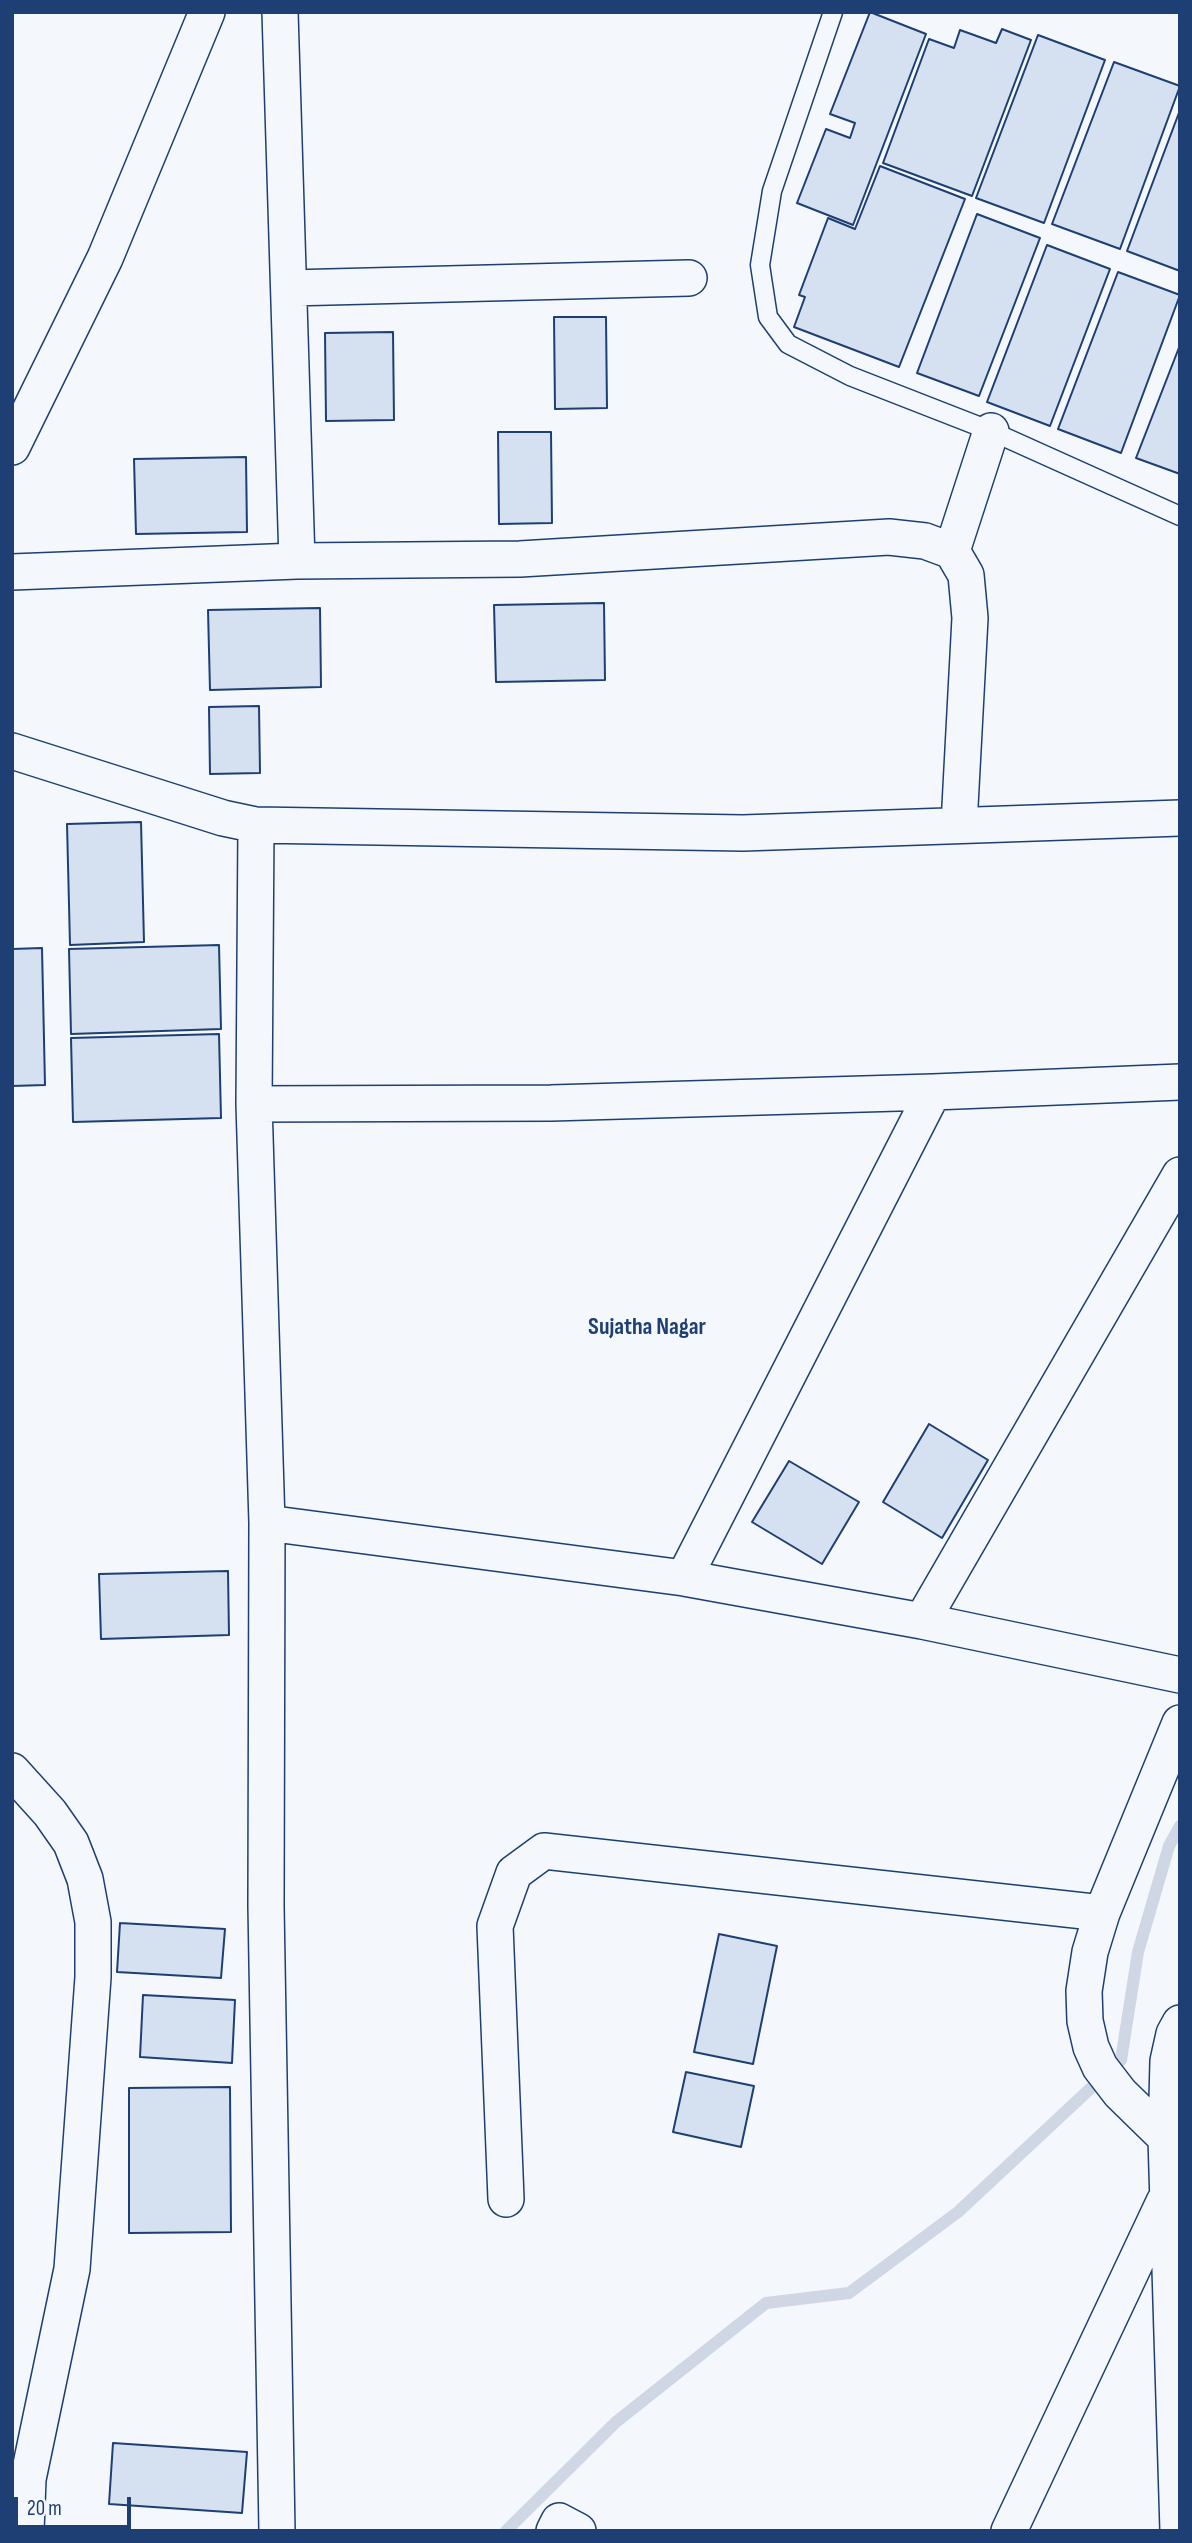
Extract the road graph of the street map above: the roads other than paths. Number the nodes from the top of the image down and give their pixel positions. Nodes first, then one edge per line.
1 (207, 12) edge
2 (280, 12) edge
3 (833, 12) edge
4 (689, 278) dead end
5 (289, 288) junction
6 (991, 431) junction
7 (12, 447) edge
8 (1180, 516) edge
9 (952, 551) junction
10 (297, 561) junction
11 (12, 572) edge
12 (12, 751) edge
13 (1180, 818) edge
14 (256, 825) junction
15 (959, 825) junction
16 (1180, 1082) edge
17 (933, 1092) junction
18 (254, 1104) junction
19 (1180, 1175) edge
20 (267, 1524) junction
21 (684, 1578) junction
22 (922, 1621) junction
23 (1180, 1675) edge
24 (1180, 1723) edge
25 (12, 1771) edge
26 (1102, 1913) junction
27 (1180, 2023) edge
28 (1166, 2138) junction
29 (1167, 2196) junction
30 (506, 2199) dead end
31 (26, 2531) edge
32 (277, 2531) edge
33 (554, 2531) edge
34 (578, 2531) edge
35 (1009, 2531) edge
36 (1178, 2531) edge

1 - 7 street
2 - 5 street
3 - 6 lane
4 - 5 street
5 - 10 street
6 - 8 lane
6 - 9 street
9 - 10 street
9 - 15 street
10 - 11 street
12 - 14 street
13 - 15 street
14 - 15 street
14 - 18 street
16 - 17 street
17 - 18 street
17 - 21 street
18 - 20 street
19 - 22 street
20 - 21 street
20 - 32 street
21 - 22 street
22 - 23 street
24 - 26 street
25 - 31 street
26 - 28 street
26 - 30 street
27 - 28 street
28 - 29 street
29 - 35 street
29 - 36 street
33 - 34 street

